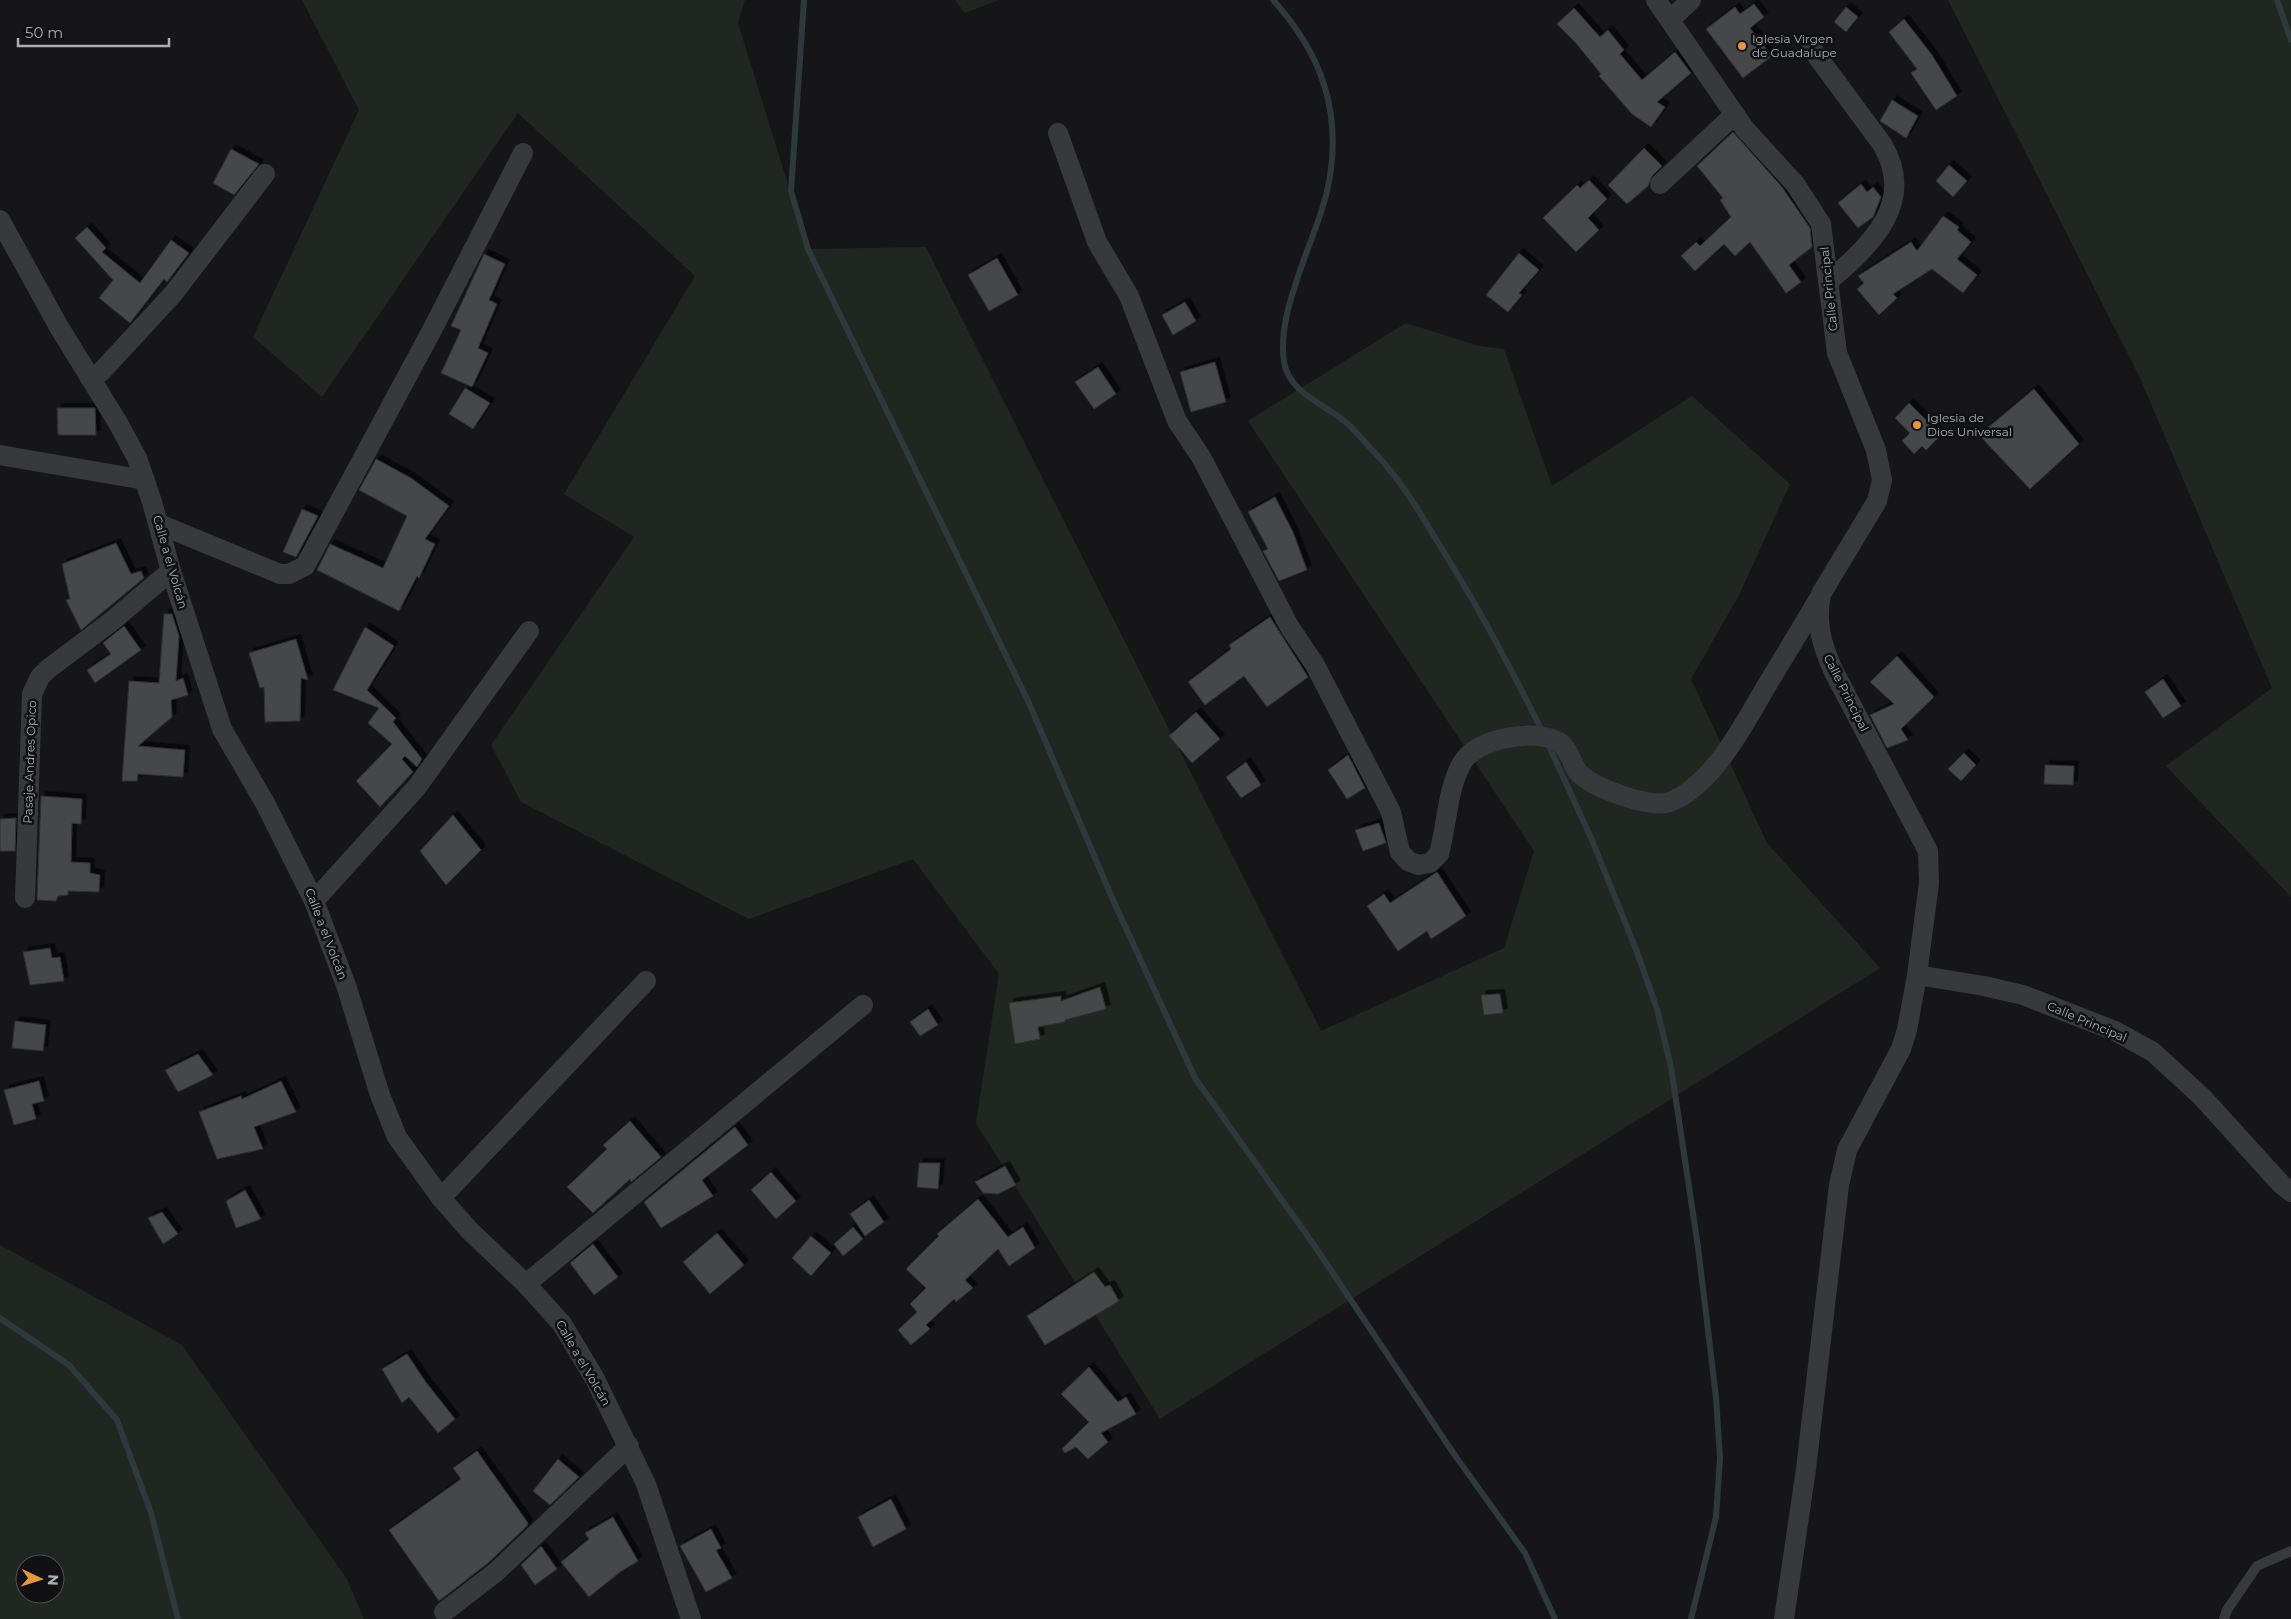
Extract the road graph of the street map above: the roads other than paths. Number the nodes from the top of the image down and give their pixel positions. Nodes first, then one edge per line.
1 (1656, 0) edge
2 (1691, 0) edge
3 (1670, 20) junction
4 (1811, 48) dead end
5 (1735, 114) junction
6 (1058, 133) dead end
7 (523, 152) dead end
8 (265, 174) dead end
9 (1660, 184) dead end
10 (0, 220) edge
11 (1828, 281) junction
12 (90, 378) junction
13 (0, 455) edge
14 (145, 480) junction
15 (159, 524) junction
16 (171, 571) junction
17 (1821, 594) junction
18 (528, 630) dead end
19 (25, 898) dead end
20 (314, 901) junction
21 (1917, 975) junction
22 (646, 981) dead end
23 (863, 1005) dead end
24 (2291, 1192) edge
25 (441, 1198) junction
26 (526, 1284) junction
27 (629, 1446) junction
28 (2291, 1551) edge
29 (444, 1612) dead end
30 (691, 1619) edge
31 (1784, 1619) edge
32 (2224, 1619) edge

1 - 3 street, Calle Principal
2 - 3 street
3 - 5 street, Calle Principal
4 - 11 street
5 - 9 street
5 - 11 street, Calle Principal
6 - 17 street
7 - 15 street
8 - 12 street
10 - 12 street, Calle a el Volcán
11 - 17 street, Calle Principal
12 - 14 street, Calle a el Volcán
13 - 14 street
14 - 15 street, Calle a el Volcán
15 - 16 street, Calle a el Volcán
16 - 19 street, Pasaje Andres Opico
16 - 20 street, Calle a el Volcán
17 - 21 street, Calle Principal
18 - 20 street
20 - 25 street, Calle a el Volcán
21 - 24 street, Calle Principal
21 - 31 street
22 - 25 street
23 - 26 street
25 - 26 street, Calle a el Volcán
26 - 27 street, Calle a el Volcán
27 - 29 street
27 - 30 street, Calle a el Volcán
28 - 32 lane

